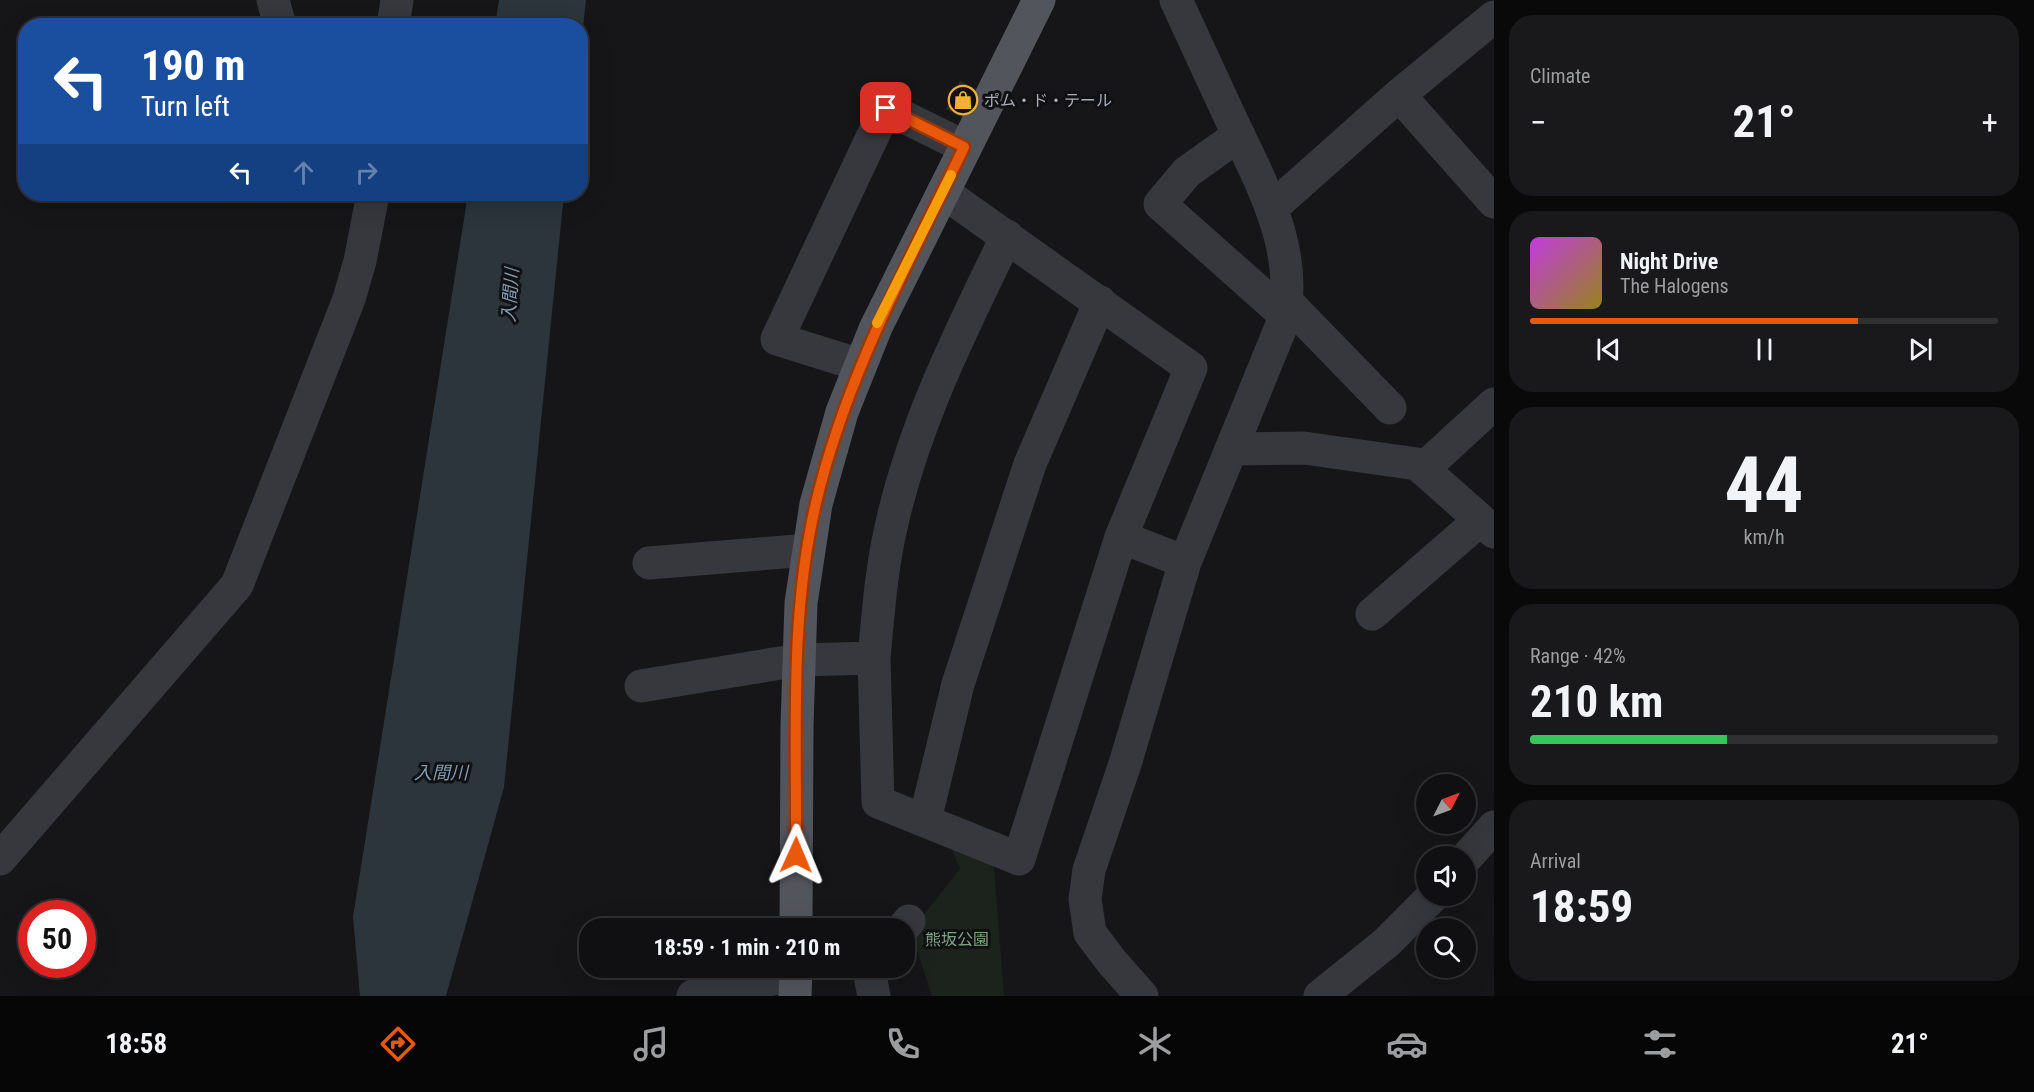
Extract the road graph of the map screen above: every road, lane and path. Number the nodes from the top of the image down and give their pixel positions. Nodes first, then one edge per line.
1 (273, 0) edge
2 (397, 0) edge
3 (1039, 0) edge
4 (1176, 0) edge
5 (1494, 17) edge
6 (278, 18) edge
7 (394, 18) edge
8 (1399, 95) junction
9 (1239, 135) junction
10 (964, 147) junction
11 (943, 192) junction
12 (372, 201) edge
13 (1494, 202) edge
14 (1272, 208) junction
15 (1007, 236) junction
16 (1100, 302) junction
17 (1285, 308) junction
18 (860, 365) junction
19 (1494, 404) edge
20 (1390, 408) dead end
21 (1231, 449) junction
22 (1423, 469) junction
23 (1486, 527) edge
24 (1121, 537) junction
25 (808, 550) junction
26 (1185, 562) junction
27 (649, 564) dead end
28 (1372, 614) dead end
29 (874, 658) junction
30 (799, 660) junction
31 (641, 686) dead end
32 (925, 820) junction
33 (0, 859) edge
34 (1423, 906) edge
35 (796, 918) edge
36 (847, 978) edge
37 (796, 980) edge
38 (693, 996) edge
39 (1142, 996) edge
40 (1320, 996) edge

1 - 6 street
2 - 7 street
3 - 10 main road
4 - 9 street
5 - 8 street
8 - 13 street
8 - 14 street
9 - 14 street
9 - 17 street
10 - 11 main road
10 - 18 street
11 - 15 street
11 - 18 main road
12 - 33 street
14 - 17 street
15 - 16 street
15 - 29 street
16 - 24 street
16 - 32 street
17 - 20 street
17 - 21 street
18 - 25 main road
19 - 22 street
21 - 22 street
21 - 26 street
22 - 23 street
23 - 28 street
24 - 26 street
24 - 32 street
25 - 27 street
25 - 30 main road
26 - 39 street
29 - 30 street
29 - 32 street
30 - 31 street
30 - 35 main road
34 - 40 street
36 - 37 path
37 - 38 street

